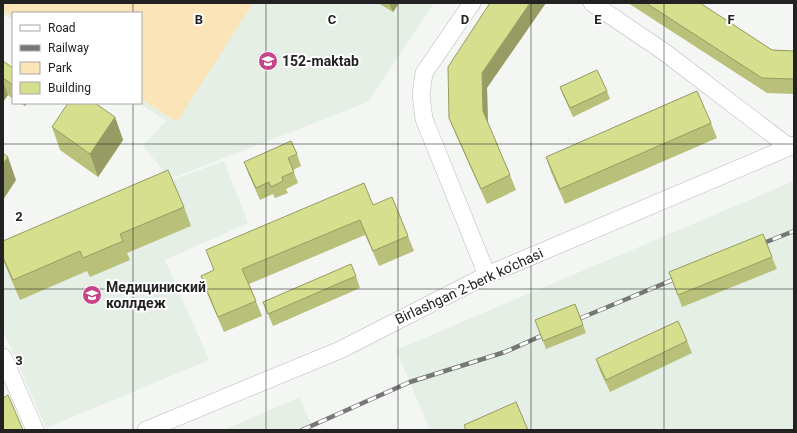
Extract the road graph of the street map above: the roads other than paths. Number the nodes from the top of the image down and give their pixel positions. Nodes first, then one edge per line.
1 (472, 3) edge
2 (592, 3) edge
3 (791, 146) edge
4 (487, 275) junction
5 (3, 357) edge
6 (35, 430) edge
7 (146, 430) edge

1 - 4 street
2 - 3 street
3 - 4 street, Birlashgan 2-berk ko'chasi
4 - 7 street, Birlashgan 2-berk ko'chasi
5 - 6 street

